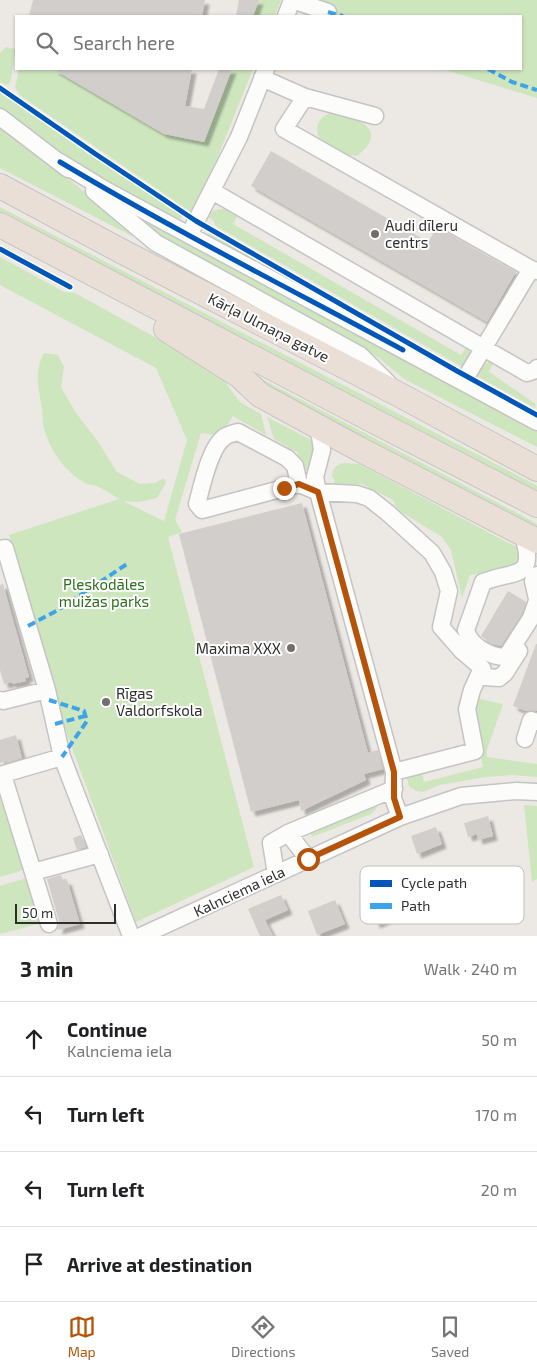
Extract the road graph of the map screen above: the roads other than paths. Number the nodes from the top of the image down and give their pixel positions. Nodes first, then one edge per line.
1 (292, 0) edge
2 (328, 12) dead end
3 (286, 15) edge
4 (264, 73) edge
5 (305, 97) junction
6 (375, 116) dead end
7 (0, 118) edge
8 (60, 162) junction
9 (0, 186) edge
10 (212, 191) junction
11 (0, 225) edge
12 (189, 235) junction
13 (534, 270) edge
14 (121, 290) junction
15 (484, 349) junction
16 (537, 368) edge
17 (463, 382) junction
18 (398, 394) junction
19 (537, 422) edge
20 (316, 425) junction
21 (360, 449) junction
22 (319, 466) junction
23 (537, 469) edge
24 (299, 484) junction
25 (318, 492) junction
26 (537, 505) edge
27 (529, 537) edge
28 (0, 549) edge
29 (519, 573) junction
30 (535, 578) edge
31 (537, 600) edge
32 (468, 638) junction
33 (519, 639) junction
34 (479, 665) junction
35 (46, 690) junction
36 (0, 700) edge
37 (537, 722) edge
38 (525, 739) dead end
39 (62, 757) junction
40 (394, 772) junction
41 (2, 775) edge
42 (394, 789) junction
43 (537, 792) edge
44 (400, 817) junction
45 (288, 834) junction
46 (100, 854) junction
47 (308, 859) junction
48 (32, 872) junction
49 (276, 874) junction
50 (49, 924) dead end
51 (131, 936) edge
52 (141, 936) edge

1 - 2 street
1 - 3 street
4 - 5 street
4 - 10 street
5 - 6 street
5 - 13 street
7 - 8 street
8 - 12 street
8 - 18 street
9 - 18 highway, Kārļa Ulmaņa gatve
10 - 12 street
10 - 15 street
11 - 14 highway
12 - 17 street
13 - 15 street
14 - 20 highway
14 - 26 highway
15 - 16 street
15 - 17 street
17 - 19 street
18 - 23 highway, Kārļa Ulmaņa gatve
20 - 21 highway
20 - 22 street
21 - 22 street
21 - 27 highway
22 - 25 street
24 - 24 street
24 - 25 street
25 - 34 street
25 - 40 street
27 - 29 street
28 - 35 street
29 - 30 street
29 - 32 street
30 - 31 street
31 - 33 street
32 - 33 street
32 - 34 street
33 - 34 street
34 - 40 street
35 - 36 street
35 - 39 street
37 - 38 street
39 - 41 street
39 - 46 street
40 - 42 street
41 - 48 street
42 - 44 street
42 - 45 street
43 - 44 street, Kalnciema iela
44 - 47 street, Kalnciema iela
45 - 47 street
45 - 49 street
46 - 48 street
46 - 51 street
47 - 49 street, Kalnciema iela
48 - 50 street
49 - 52 street, Kalnciema iela

